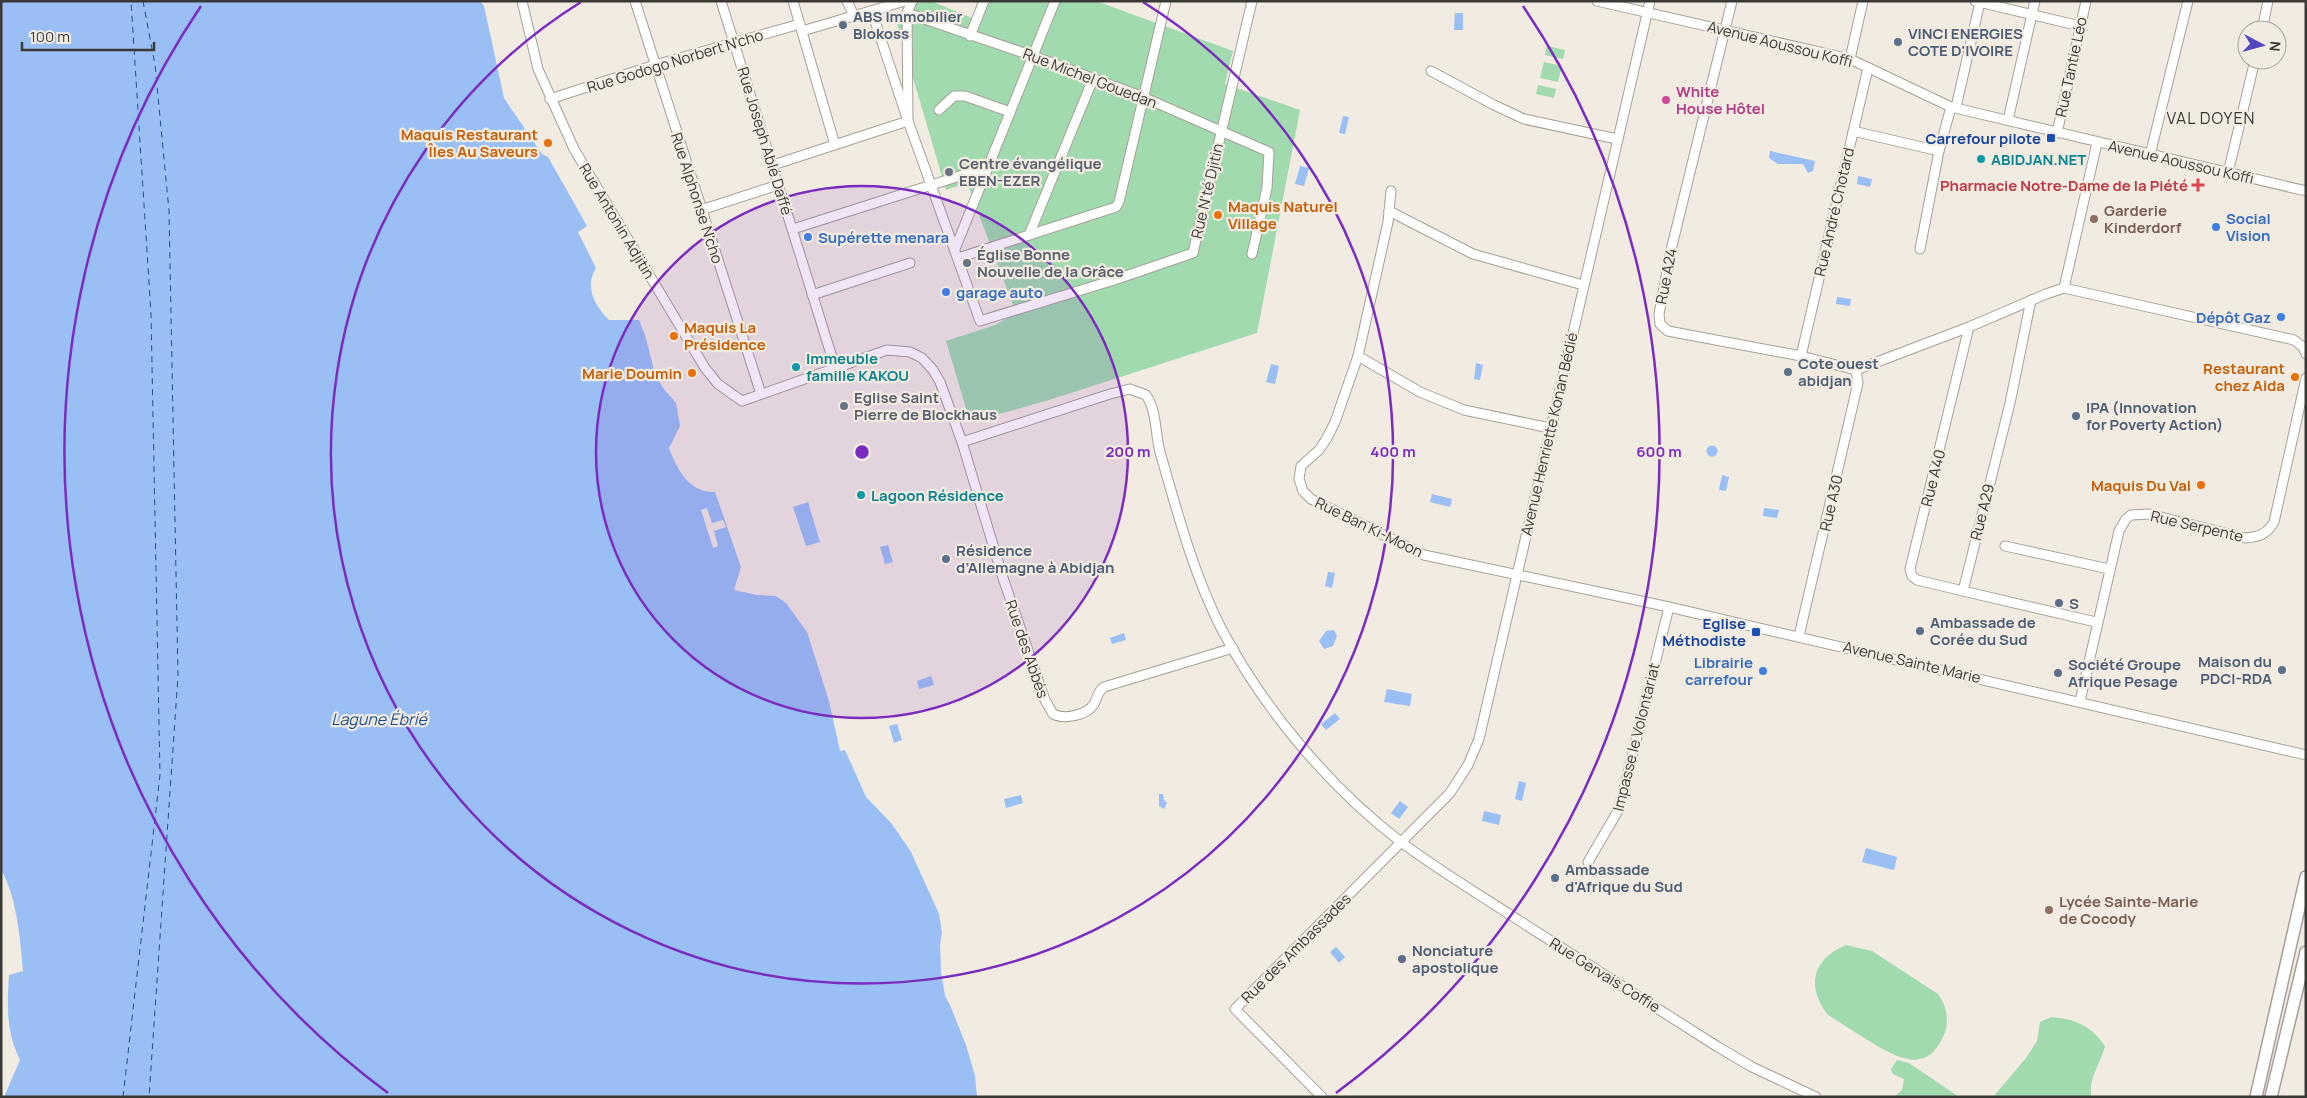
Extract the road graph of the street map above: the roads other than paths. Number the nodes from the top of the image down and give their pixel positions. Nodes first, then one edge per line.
1 (522, 1) edge
2 (635, 1) edge
3 (721, 1) edge
4 (794, 1) edge
5 (847, 1) edge
6 (905, 1) edge
7 (912, 1) edge
8 (984, 1) edge
9 (1055, 1) edge
10 (1166, 1) edge
11 (1252, 1) edge
12 (1597, 1) edge
13 (1650, 1) edge
14 (1732, 1) edge
15 (1863, 1) edge
16 (2035, 1) edge
17 (2086, 1) edge
18 (2188, 1) edge
19 (2268, 1) edge
20 (1978, 2) edge
21 (872, 12) junction
22 (1647, 12) junction
23 (908, 13) junction
24 (2032, 15) junction
25 (854, 16) junction
26 (2264, 20) edge
27 (2080, 26) junction
28 (801, 27) junction
29 (1725, 31) junction
30 (970, 36) junction
31 (735, 42) junction
32 (1033, 56) junction
33 (1850, 59) junction
34 (654, 65) junction
35 (1868, 68) junction
36 (2253, 70) edge
37 (1431, 71) dead end
38 (1093, 79) junction
39 (1143, 97) junction
40 (550, 98) junction
41 (1953, 107) junction
42 (939, 110) dead end
43 (1010, 112) junction
44 (2008, 120) junction
45 (908, 122) junction
46 (1221, 131) junction
47 (1853, 131) junction
48 (2057, 133) junction
49 (1617, 139) junction
50 (2097, 143) junction
51 (835, 145) junction
52 (1939, 151) junction
53 (2150, 155) junction
54 (773, 165) junction
55 (988, 167) junction
56 (2228, 173) junction
57 (778, 185) junction
58 (932, 186) junction
59 (1391, 191) dead end
60 (2306, 192) edge
61 (701, 210) junction
62 (1389, 210) junction
63 (793, 229) junction
64 (1029, 236) junction
65 (1920, 249) dead end
66 (956, 254) junction
67 (1252, 254) dead end
68 (910, 263) dead end
69 (1583, 285) junction
70 (2064, 288) junction
71 (812, 295) junction
72 (2031, 300) junction
73 (1970, 327) junction
74 (2306, 354) edge
75 (1358, 356) junction
76 (1801, 356) junction
77 (835, 367) junction
78 (1856, 370) junction
79 (2306, 378) edge
80 (761, 394) junction
81 (1550, 428) junction
82 (962, 442) junction
83 (2004, 546) dead end
84 (2109, 569) junction
85 (1516, 574) junction
86 (1963, 591) junction
87 (1669, 606) junction
88 (2096, 622) junction
89 (1799, 636) junction
90 (1233, 648) junction
91 (2080, 701) junction
92 (2306, 754) edge
93 (1401, 842) junction
94 (1588, 862) dead end
95 (2306, 877) edge
96 (2306, 952) edge
97 (1322, 1097) edge
98 (1816, 1097) edge
99 (2256, 1097) edge
100 (2272, 1097) edge

1 - 40 street, Rue Antonin Adjitin
2 - 34 street, Rue Alphonse N'cho
3 - 31 street, Rue Joseph Ablé Daffé
4 - 28 street
5 - 25 street
6 - 21 street, Rue Godogo Norbert N'cho
7 - 23 street
8 - 30 street
9 - 32 street
10 - 39 street
11 - 46 street, Rue N'té Djitin
12 - 22 street, Avenue Aoussou Koffi
13 - 22 street, Avenue Henriette Konan Bédié
14 - 29 street, Rue A24
15 - 33 street
16 - 24 street
17 - 27 street, Rue Tantie Léo
18 - 53 street
19 - 26 street
20 - 24 street
20 - 41 street
21 - 25 street, Rue Godogo Norbert N'cho
21 - 45 street, Rue N'té Djitin
22 - 29 street, Avenue Aoussou Koffi
22 - 49 street, Avenue Henriette Konan Bédié
23 - 30 street, Rue Michel Gouedan
23 - 45 street
24 - 27 street
24 - 44 street
25 - 28 street, Rue Godogo Norbert N'cho
27 - 48 street, Rue Tantie Léo
28 - 31 street, Rue Godogo Norbert N'cho
28 - 51 street
29 - 33 street, Avenue Aoussou Koffi
29 - 76 street, Rue A24
30 - 32 street, Rue Michel Gouedan
31 - 34 street, Rue Godogo Norbert N'cho
31 - 54 street, Rue Joseph Ablé Daffé
32 - 38 street, Rue Michel Gouedan
32 - 43 street
33 - 35 street, Avenue Aoussou Koffi
34 - 40 street, Rue Godogo Norbert N'cho
34 - 61 street, Rue Alphonse N'cho
35 - 41 street, Avenue Aoussou Koffi
35 - 47 street, Rue André Chotard
36 - 56 street
37 - 49 street
38 - 39 street, Rue Michel Gouedan
38 - 64 street
39 - 46 street, Rue Michel Gouedan
39 - 64 street
40 - 80 street, Rue Antonin Adjitin
41 - 44 street, Avenue Aoussou Koffi
41 - 52 street
42 - 43 street
43 - 55 street
44 - 48 street, Avenue Aoussou Koffi
45 - 51 street
45 - 58 street, Rue N'té Djitin
46 - 66 street, Rue N'té Djitin
46 - 67 street, Rue Michel Gouedan
47 - 52 street
47 - 76 street, Rue André Chotard
48 - 50 street, Avenue Aoussou Koffi
49 - 69 street, Avenue Henriette Konan Bédié
50 - 53 street, Avenue Aoussou Koffi
50 - 70 street
51 - 54 street
52 - 65 street
53 - 56 street, Avenue Aoussou Koffi
54 - 57 street, Rue Joseph Ablé Daffé
55 - 58 street
55 - 66 street
56 - 60 street, Avenue Aoussou Koffi
57 - 61 street
57 - 63 street, Rue Joseph Ablé Daffé
58 - 63 street
58 - 66 street, Rue N'té Djitin
59 - 62 street, Rue Ban Ki-Moon
61 - 80 street, Rue Alphonse N'cho
62 - 69 street
62 - 75 street, Rue Ban Ki-Moon
63 - 71 street, Rue Joseph Ablé Daffé
64 - 66 street
68 - 71 street
69 - 81 street, Avenue Henriette Konan Bédié
70 - 72 street
70 - 74 street
71 - 77 street, Rue Joseph Ablé Daffé
72 - 73 street
72 - 86 street, Rue A29
73 - 78 street
73 - 86 street, Rue A40
75 - 81 street
75 - 85 street, Rue Ban Ki-Moon
76 - 78 street, Rue A24
77 - 80 street, Rue des Abbés
77 - 82 street, Rue des Abbés
78 - 89 street, Rue A30
79 - 84 street, Rue Serpente
81 - 85 street, Avenue Henriette Konan Bédié
82 - 90 street, Rue Gervais Coffie
82 - 90 street, Rue des Abbés
83 - 84 street
84 - 88 street, Rue Serpente
85 - 87 street, Avenue Sainte Marie
85 - 93 street, Avenue Henriette Konan Bédié
86 - 88 street
87 - 89 street, Avenue Sainte Marie
87 - 94 street, Impasse le Volontariat
88 - 91 street, Rue Serpente
89 - 91 street, Avenue Sainte Marie
90 - 93 street, Rue Gervais Coffie
91 - 92 street, Avenue Sainte Marie
93 - 97 street, Rue des Ambassades
93 - 98 street, Rue Gervais Coffie
95 - 99 main road
96 - 100 main road

